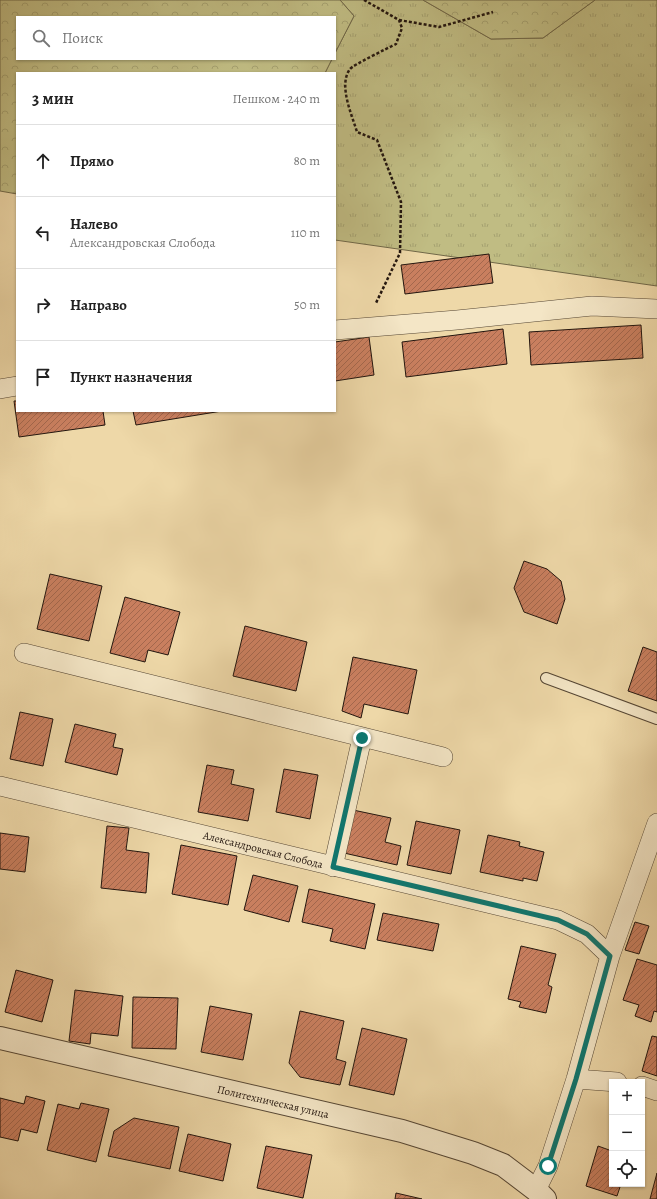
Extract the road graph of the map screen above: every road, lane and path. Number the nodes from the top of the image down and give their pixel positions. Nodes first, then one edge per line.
1 (364, 0) edge
2 (492, 12) dead end
3 (399, 20) junction
4 (376, 303) dead end
5 (657, 309) edge
6 (336, 330) edge
7 (16, 386) edge
8 (0, 389) edge
9 (24, 653) dead end
10 (546, 678) dead end
11 (657, 719) edge
12 (362, 738) junction
13 (443, 757) dead end
14 (0, 786) edge
15 (657, 823) edge
16 (333, 867) junction
17 (610, 956) junction
18 (0, 1038) edge
19 (576, 1079) junction
20 (609, 1081) edge
21 (645, 1087) edge
22 (657, 1091) edge
23 (541, 1195) edge

1 - 3 path
2 - 3 path
3 - 4 path
5 - 6 street
7 - 8 street
9 - 12 street
10 - 11 lane
12 - 13 street
12 - 16 street
14 - 16 street, Александровская Слобода
15 - 17 street
16 - 17 street, Александровская Слобода
17 - 19 street
18 - 23 street, Политехническая улица
19 - 20 street
19 - 23 street
21 - 22 street

